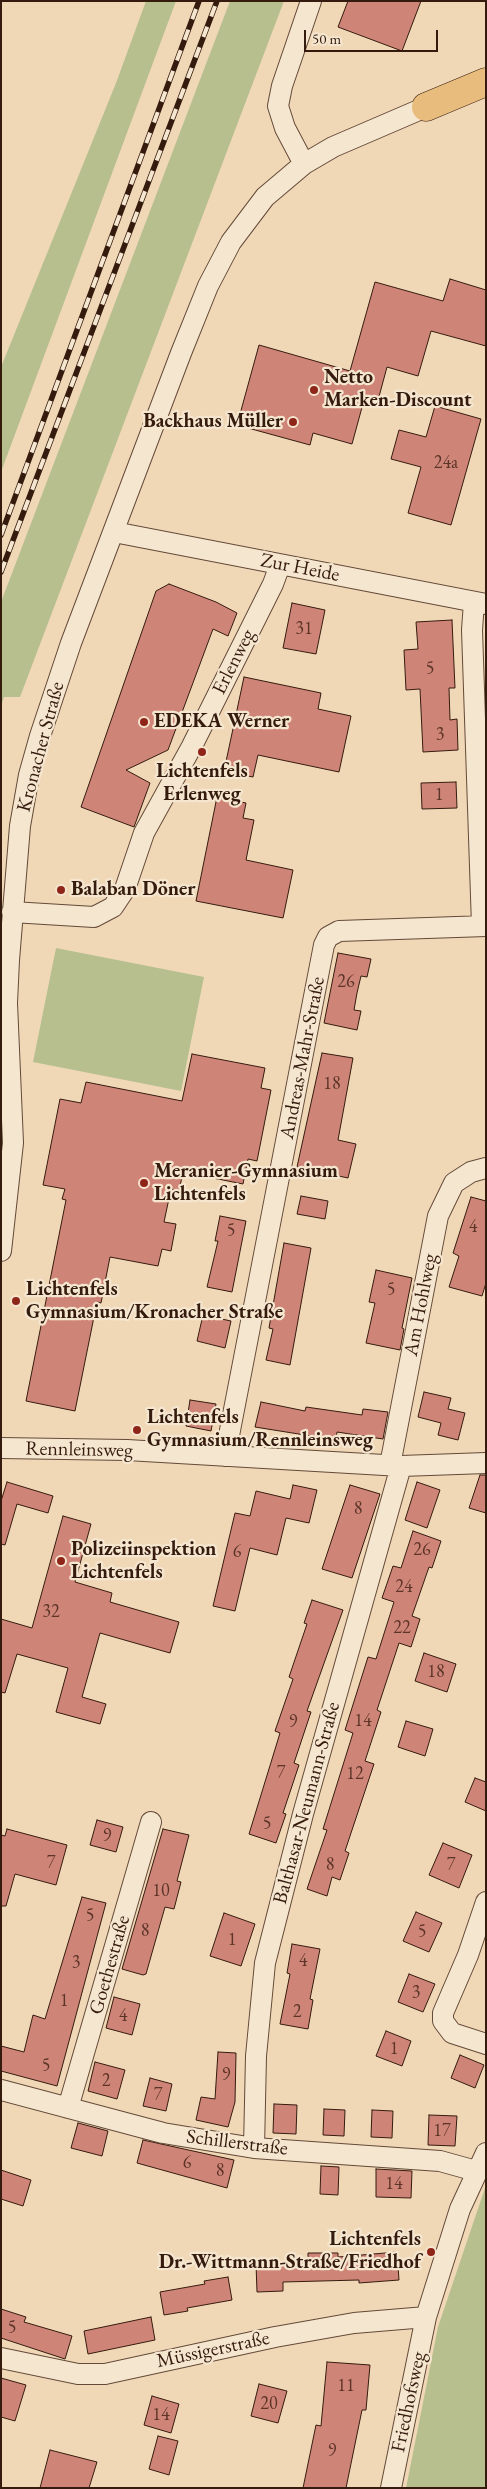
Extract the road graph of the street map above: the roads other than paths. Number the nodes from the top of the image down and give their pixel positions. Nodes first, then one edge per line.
1 (311, 1) edge
2 (486, 82) edge
3 (486, 94) edge
4 (453, 95) junction
5 (426, 107) joint
6 (304, 164) junction
7 (114, 532) junction
8 (280, 564) junction
9 (480, 603) edge
10 (12, 912) junction
11 (484, 926) edge
12 (486, 1168) edge
13 (1, 1251) edge
14 (1, 1448) edge
15 (225, 1456) junction
16 (486, 1463) edge
17 (396, 1466) junction
18 (151, 1822) dead end
19 (486, 1902) edge
20 (486, 2044) edge
21 (1, 2090) edge
22 (68, 2108) junction
23 (254, 2148) junction
24 (481, 2162) edge
25 (426, 2317) junction
26 (1, 2358) edge
27 (391, 2488) edge

1 - 6 street
2 - 4 highway
3 - 4 highway
4 - 5 highway
5 - 6 street, Kronacher Straße
6 - 7 street, Kronacher Straße
7 - 8 street, Zur Heide
7 - 10 street, Kronacher Straße
8 - 9 street, Zur Heide
8 - 10 street, Erlenweg
9 - 11 street
10 - 13 street, Kronacher Straße
11 - 15 street, Andreas-Mahr-Straße
12 - 17 street, Am Hohlweg
14 - 15 street, Rennleinsweg
15 - 17 street, Rennleinsweg
16 - 17 street, Rennleinsweg
17 - 23 street, Balthasar-Neumann-Straße
18 - 22 street, Goethestraße
19 - 20 street
21 - 22 street, Schillerstraße
22 - 23 street, Schillerstraße
23 - 24 street, Schillerstraße
24 - 25 street, Friedhofsweg
25 - 26 street, Müssigerstraße
25 - 27 street, Friedhofsweg

